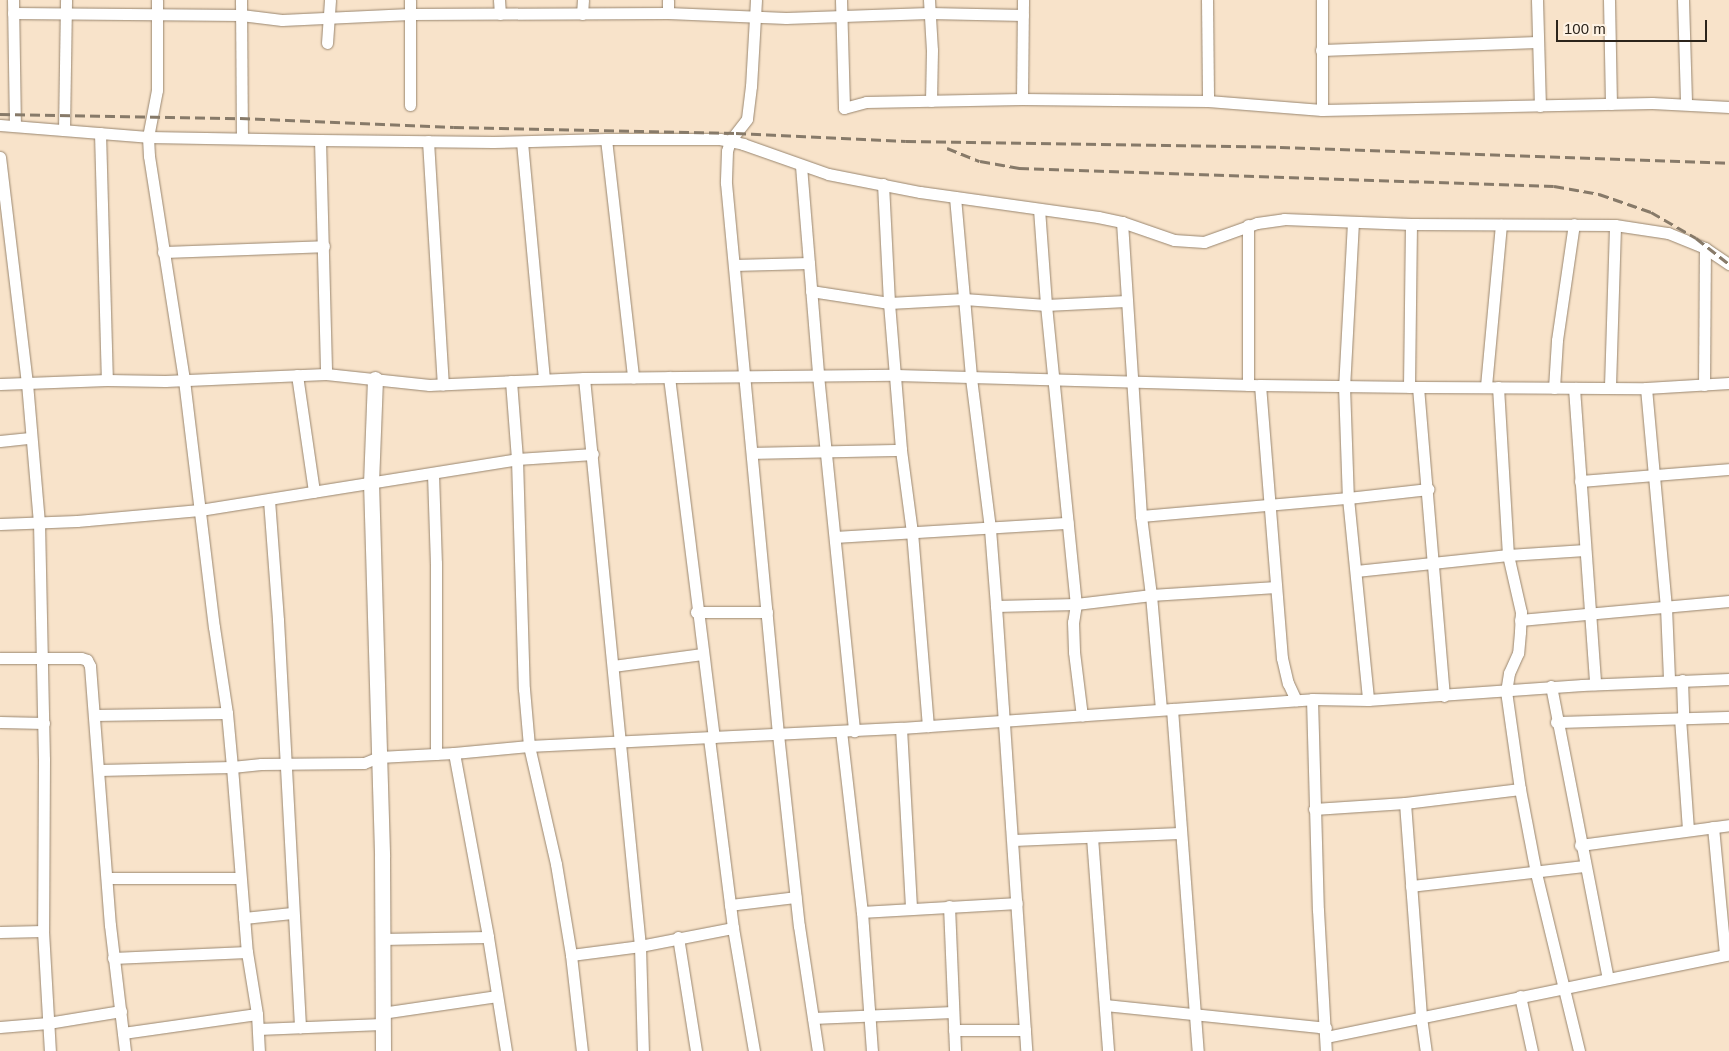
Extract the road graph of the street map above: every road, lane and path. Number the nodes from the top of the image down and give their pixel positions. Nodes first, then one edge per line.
1 (13, 0) edge
2 (66, 0) edge
3 (156, 0) edge
4 (241, 0) edge
5 (330, 0) edge
6 (410, 0) edge
7 (499, 0) edge
8 (583, 0) edge
9 (668, 0) edge
10 (756, 0) edge
11 (841, 0) edge
12 (929, 0) edge
13 (1023, 0) edge
14 (1207, 0) edge
15 (1322, 0) edge
16 (1537, 0) edge
17 (1610, 0) edge
18 (1682, 0) edge
19 (13, 13) junction
20 (668, 13) junction
21 (929, 13) junction
22 (66, 14) junction
23 (157, 14) junction
24 (410, 14) junction
25 (500, 14) junction
26 (582, 14) junction
27 (241, 15) junction
28 (1023, 15) junction
29 (755, 17) junction
30 (841, 17) junction
31 (330, 18) junction
32 (1538, 42) junction
33 (327, 44) dead end
34 (1321, 50) junction
35 (1022, 99) junction
36 (931, 101) junction
37 (1208, 101) junction
38 (1611, 104) junction
39 (1686, 104) junction
40 (410, 105) dead end
41 (1540, 106) junction
42 (1729, 107) edge
43 (1322, 110) junction
44 (0, 125) edge
45 (15, 126) junction
46 (64, 130) junction
47 (100, 132) junction
48 (148, 137) junction
49 (242, 137) junction
50 (606, 138) junction
51 (320, 140) junction
52 (730, 141) junction
53 (428, 142) junction
54 (522, 142) junction
55 (0, 157) edge
56 (801, 166) junction
57 (883, 184) junction
58 (955, 197) junction
59 (1039, 209) junction
60 (1122, 222) junction
61 (1353, 222) junction
62 (1411, 224) junction
63 (1574, 224) junction
64 (1501, 225) junction
65 (1615, 225) junction
66 (1248, 226) junction
67 (324, 246) junction
68 (1705, 248) junction
69 (163, 252) junction
70 (809, 262) junction
71 (1729, 264) edge
72 (734, 266) junction
73 (811, 291) junction
74 (964, 299) junction
75 (1126, 301) junction
76 (888, 303) junction
77 (1046, 305) junction
78 (326, 374) junction
79 (297, 375) junction
80 (818, 375) junction
81 (896, 375) junction
82 (744, 376) junction
83 (633, 377) junction
84 (669, 377) junction
85 (584, 378) junction
86 (971, 378) junction
87 (375, 379) junction
88 (544, 379) junction
89 (1054, 379) junction
90 (106, 380) junction
91 (184, 380) junction
92 (1130, 380) junction
93 (511, 381) junction
94 (27, 383) junction
95 (1729, 383) edge
96 (0, 384) edge
97 (443, 385) junction
98 (1248, 385) junction
99 (1260, 385) junction
100 (1704, 385) junction
101 (1344, 386) junction
102 (1492, 386) junction
103 (1610, 386) junction
104 (1413, 387) junction
105 (1554, 388) junction
106 (1574, 388) junction
107 (1646, 388) junction
108 (30, 438) junction
109 (0, 442) edge
110 (902, 450) junction
111 (828, 452) junction
112 (753, 453) junction
113 (593, 454) junction
114 (517, 459) junction
115 (1729, 469) edge
116 (433, 474) junction
117 (1654, 475) junction
118 (1580, 481) junction
119 (371, 482) junction
120 (1428, 489) junction
121 (314, 492) junction
122 (1348, 498) junction
123 (268, 500) junction
124 (1270, 505) junction
125 (200, 510) junction
126 (1140, 516) junction
127 (38, 522) junction
128 (0, 524) edge
129 (1068, 524) junction
130 (990, 529) junction
131 (912, 532) junction
132 (836, 537) junction
133 (1585, 550) junction
134 (1508, 555) junction
135 (1434, 562) junction
136 (1356, 571) junction
137 (1276, 587) junction
138 (1151, 595) junction
139 (1729, 601) edge
140 (1076, 604) junction
141 (996, 606) junction
142 (1666, 607) junction
143 (696, 612) junction
144 (767, 612) junction
145 (1591, 614) junction
146 (1520, 620) junction
147 (702, 654) junction
148 (0, 658) edge
149 (43, 658) junction
150 (613, 666) junction
151 (1729, 679) edge
152 (1669, 680) junction
153 (1682, 680) junction
154 (1595, 684) junction
155 (1551, 686) junction
156 (1506, 691) junction
157 (1444, 696) junction
158 (1312, 699) junction
159 (1296, 700) junction
160 (1368, 700) junction
161 (1167, 709) junction
162 (228, 713) junction
163 (94, 715) junction
164 (1082, 716) junction
165 (1729, 717) edge
166 (1682, 718) junction
167 (1002, 720) junction
168 (0, 722) edge
169 (1556, 722) junction
170 (44, 723) junction
171 (928, 726) junction
172 (901, 728) junction
173 (841, 731) junction
174 (854, 731) junction
175 (778, 734) junction
176 (711, 737) junction
177 (620, 742) junction
178 (529, 746) junction
179 (454, 753) junction
180 (436, 754) junction
181 (379, 756) junction
182 (286, 763) junction
183 (232, 767) junction
184 (99, 770) junction
185 (1520, 789) junction
186 (1405, 803) junction
187 (1314, 809) junction
188 (1729, 825) edge
189 (1713, 827) junction
190 (1688, 830) junction
191 (1180, 833) junction
192 (1092, 837) junction
193 (1013, 840) junction
194 (1580, 845) junction
195 (1585, 866) junction
196 (1536, 873) junction
197 (107, 878) junction
198 (240, 878) junction
199 (1412, 886) junction
200 (796, 897) junction
201 (1017, 903) junction
202 (730, 905) junction
203 (948, 906) junction
204 (911, 909) junction
205 (862, 912) junction
206 (292, 913) junction
207 (244, 918) junction
208 (733, 928) junction
209 (42, 931) junction
210 (0, 932) edge
211 (488, 937) junction
212 (678, 937) junction
213 (382, 939) junction
214 (640, 946) junction
215 (247, 952) junction
216 (1727, 954) edge
217 (571, 955) junction
218 (113, 958) junction
219 (1608, 978) junction
220 (1563, 988) junction
221 (498, 996) junction
222 (1520, 996) junction
223 (1105, 1005) junction
224 (121, 1011) junction
225 (953, 1012) junction
226 (257, 1014) junction
227 (1196, 1014) junction
228 (869, 1015) junction
229 (1421, 1017) junction
230 (382, 1018) junction
231 (813, 1018) junction
232 (48, 1023) junction
233 (0, 1027) edge
234 (300, 1027) junction
235 (258, 1029) junction
236 (954, 1030) junction
237 (1024, 1030) junction
238 (1326, 1032) junction
239 (123, 1033) junction
240 (50, 1051) edge
241 (126, 1051) edge
242 (259, 1051) edge
243 (383, 1051) edge
244 (506, 1051) edge
245 (582, 1051) edge
246 (642, 1051) edge
247 (696, 1051) edge
248 (754, 1051) edge
249 (818, 1051) edge
250 (872, 1051) edge
251 (954, 1051) edge
252 (1026, 1051) edge
253 (1108, 1051) edge
254 (1198, 1051) edge
255 (1326, 1051) edge
256 (1426, 1051) edge
257 (1532, 1051) edge
258 (1579, 1051) edge

1 - 19 street
2 - 22 street
3 - 23 street
4 - 27 street
5 - 31 street
6 - 24 street
7 - 25 street
8 - 26 street
9 - 20 street
10 - 29 street
11 - 30 street
12 - 21 street
13 - 28 street
14 - 37 street
15 - 34 street
16 - 32 street
17 - 38 street
18 - 39 street
19 - 22 street
19 - 45 street
20 - 26 street
20 - 29 street
21 - 28 street
21 - 30 street
21 - 36 street
22 - 23 street
22 - 46 street
23 - 27 street
23 - 48 street
24 - 25 street
24 - 31 street
24 - 40 street
25 - 26 street
27 - 31 street
27 - 49 street
28 - 35 street
29 - 30 street
29 - 52 street
30 - 36 street
31 - 33 street
32 - 34 street
32 - 41 street
34 - 43 street
35 - 36 street
35 - 37 street
37 - 43 street
38 - 39 street
38 - 41 street
39 - 42 street
41 - 43 street
44 - 45 street
45 - 46 street
46 - 47 street
47 - 48 street
47 - 90 street
48 - 49 street
48 - 69 street
49 - 51 street
50 - 52 street
50 - 54 street
50 - 83 street
51 - 53 street
51 - 67 street
52 - 56 street
52 - 72 street
53 - 54 street
53 - 97 street
54 - 88 street
55 - 94 street
56 - 57 street
56 - 70 street
57 - 58 street
57 - 76 street
58 - 59 street
58 - 74 street
59 - 60 street
59 - 77 street
60 - 66 street
60 - 75 street
61 - 62 street
61 - 66 street
61 - 101 street
62 - 64 street
62 - 104 street
63 - 64 street
63 - 65 street
63 - 105 street
64 - 102 street
65 - 68 street
65 - 103 street
66 - 98 street
67 - 69 street
67 - 78 street
68 - 71 street
68 - 100 street
69 - 91 street
70 - 72 street
70 - 73 street
72 - 82 street
73 - 76 street
73 - 80 street
74 - 76 street
74 - 77 street
74 - 86 street
75 - 77 street
75 - 92 street
76 - 81 street
77 - 89 street
78 - 79 street
78 - 87 street
79 - 91 street
79 - 121 street
80 - 81 street
80 - 82 street
80 - 111 street
81 - 86 street
81 - 110 street
82 - 84 street
82 - 112 street
83 - 84 street
83 - 85 street
84 - 143 street
85 - 88 street
85 - 113 street
86 - 89 street
86 - 130 street
87 - 97 street
87 - 119 street
88 - 93 street
89 - 92 street
89 - 129 street
90 - 91 street
90 - 94 street
91 - 125 street
92 - 98 street
92 - 126 street
93 - 97 street
93 - 114 street
94 - 96 street
94 - 108 street
95 - 100 street
98 - 99 street
99 - 101 street
99 - 124 street
100 - 107 street
101 - 104 street
101 - 122 street
102 - 104 street
102 - 105 street
102 - 134 street
103 - 106 street
103 - 107 street
104 - 120 street
105 - 106 street
106 - 118 street
107 - 117 street
108 - 109 street
108 - 127 street
110 - 111 street
110 - 131 street
111 - 112 street
111 - 132 street
112 - 144 street
113 - 114 street
113 - 150 street
114 - 116 street
114 - 178 street
115 - 117 street
116 - 119 street
116 - 180 street
117 - 118 street
117 - 142 street
118 - 133 street
119 - 121 street
119 - 181 street
120 - 122 street
120 - 135 street
121 - 123 street
122 - 124 street
122 - 136 street
123 - 125 street
123 - 182 street
124 - 126 street
124 - 137 street
125 - 127 street
125 - 162 street
126 - 138 street
127 - 128 street
127 - 149 street
129 - 130 street
129 - 140 street
130 - 131 street
130 - 141 street
131 - 132 street
131 - 171 street
132 - 174 street
133 - 134 street
133 - 145 street
134 - 135 street
134 - 146 street
135 - 136 street
135 - 157 street
136 - 160 street
137 - 138 street
137 - 159 street
138 - 140 street
138 - 161 street
139 - 142 street
140 - 141 street
140 - 164 street
141 - 167 street
142 - 145 street
142 - 152 street
143 - 144 street
143 - 147 street
144 - 175 street
145 - 146 street
145 - 154 street
146 - 156 street
147 - 150 street
147 - 176 street
148 - 149 street
149 - 163 street
149 - 170 street
150 - 177 street
151 - 153 street
152 - 153 street
152 - 154 street
153 - 166 street
154 - 155 street
155 - 156 street
155 - 169 street
156 - 157 street
156 - 185 street
157 - 160 street
158 - 159 street
158 - 160 street
158 - 187 street
159 - 161 street
161 - 164 street
161 - 191 street
162 - 163 street
162 - 183 street
163 - 184 street
164 - 167 street
165 - 166 street
166 - 169 street
166 - 190 street
167 - 171 street
167 - 193 street
168 - 170 street
169 - 194 street
170 - 209 street
171 - 172 street
172 - 174 street
172 - 204 street
173 - 174 street
173 - 175 street
173 - 205 street
175 - 176 street
175 - 200 street
176 - 177 street
176 - 202 street
177 - 178 street
177 - 214 street
178 - 179 street
178 - 217 street
179 - 180 street
179 - 211 street
180 - 181 street
181 - 182 street
181 - 213 street
182 - 183 street
182 - 206 street
183 - 184 street
183 - 198 street
184 - 197 street
185 - 186 street
185 - 196 street
186 - 187 street
186 - 199 street
187 - 238 street
188 - 189 street
189 - 190 street
189 - 216 street
190 - 194 street
191 - 192 street
191 - 227 street
192 - 193 street
192 - 223 street
193 - 201 street
194 - 195 street
195 - 196 street
195 - 219 street
196 - 199 street
196 - 220 street
197 - 198 street
197 - 218 street
198 - 207 street
199 - 229 street
200 - 202 street
200 - 231 street
201 - 203 street
201 - 237 street
202 - 208 street
203 - 204 street
203 - 225 street
204 - 205 street
205 - 228 street
206 - 207 street
206 - 234 street
207 - 215 street
208 - 212 street
208 - 248 street
209 - 210 street
209 - 232 street
211 - 213 street
211 - 221 street
212 - 214 street
212 - 247 street
213 - 230 street
214 - 217 street
214 - 246 street
215 - 218 street
215 - 226 street
216 - 219 street
217 - 245 street
218 - 224 street
219 - 220 street
220 - 222 street
220 - 258 street
221 - 230 street
221 - 244 street
222 - 229 street
222 - 257 street
223 - 227 street
223 - 253 street
224 - 232 street
224 - 239 street
225 - 228 street
225 - 236 street
226 - 235 street
226 - 239 street
227 - 238 street
227 - 254 street
228 - 231 street
228 - 250 street
229 - 238 street
229 - 256 street
230 - 234 street
230 - 243 street
231 - 249 street
232 - 233 street
232 - 240 street
234 - 235 street
235 - 242 street
236 - 237 street
236 - 251 street
237 - 252 street
238 - 255 street
239 - 241 street

